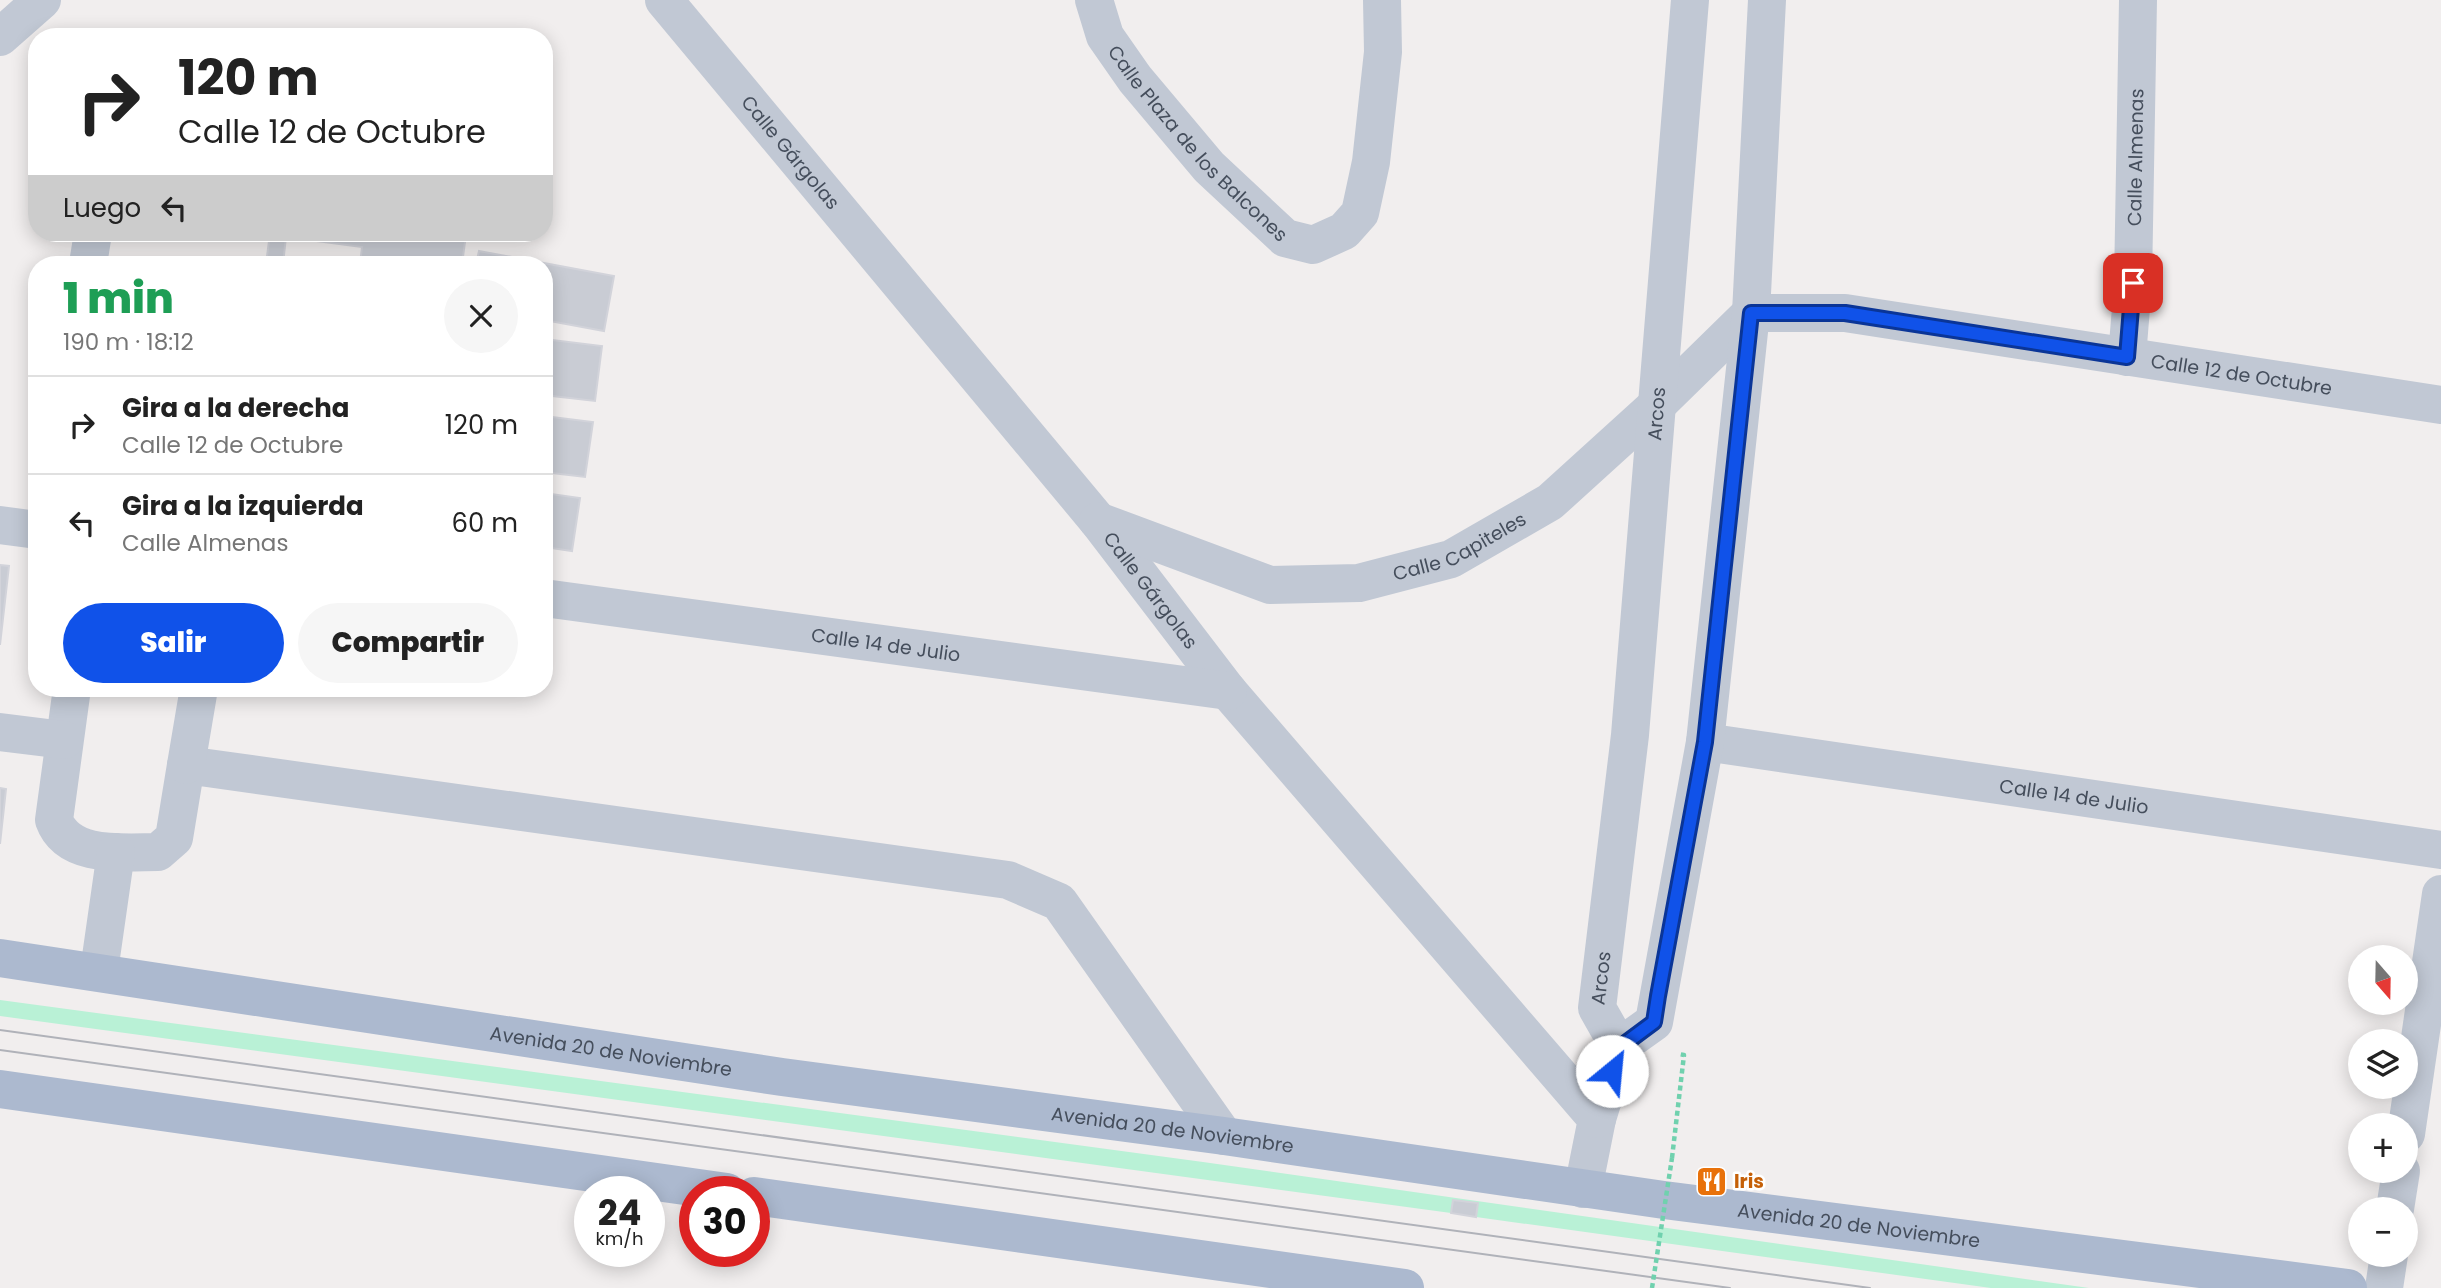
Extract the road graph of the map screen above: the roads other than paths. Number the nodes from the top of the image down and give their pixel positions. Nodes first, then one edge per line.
1 (42, 0) edge
2 (664, 0) edge
3 (1094, 0) edge
4 (1382, 0) edge
5 (1690, 0) edge
6 (1767, 0) edge
7 (2138, 0) edge
8 (0, 37) edge
9 (1751, 313) junction
10 (2127, 357) junction
11 (1658, 404) junction
12 (2441, 405) edge
13 (1098, 521) junction
14 (0, 525) edge
15 (28, 529) edge
16 (553, 599) edge
17 (1228, 691) junction
18 (71, 697) edge
19 (197, 697) edge
20 (0, 732) edge
21 (64, 740) junction
22 (1705, 742) junction
23 (186, 765) junction
24 (2441, 850) edge
25 (116, 852) junction
26 (2441, 894) edge
27 (0, 958) edge
28 (99, 971) junction
29 (1619, 1048) junction
30 (0, 1088) edge
31 (2409, 1113) edge
32 (1597, 1119) junction
33 (1224, 1136) junction
34 (679, 1185) edge
35 (1583, 1189) junction
36 (770, 1198) edge
37 (2387, 1267) edge
38 (1405, 1288) edge
39 (2348, 1288) edge
40 (2384, 1288) edge

1 - 8 street
2 - 13 street, Calle Gárgolas
3 - 4 street, Calle Plaza de los Balcones
5 - 11 street, Arcos
6 - 9 street
7 - 10 street, Calle Almenas
9 - 10 street, Calle 12 de Octubre
9 - 11 street, Calle Capiteles
9 - 22 street
10 - 12 street, Calle 12 de Octubre
11 - 13 street, Calle Capiteles
11 - 29 street, Arcos
13 - 17 street, Calle Gárgolas
14 - 15 street
16 - 17 street, Calle 14 de Julio
17 - 32 street, Calle Gárgolas
18 - 21 street
19 - 23 street
20 - 21 street
21 - 25 street
22 - 24 street, Calle 14 de Julio
22 - 29 street
23 - 25 street
23 - 33 street
25 - 28 street
26 - 31 street
27 - 28 main road, Avenida 20 de Noviembre
28 - 33 main road, Avenida 20 de Noviembre
29 - 32 street
30 - 34 main road
32 - 35 street
33 - 35 main road, Avenida 20 de Noviembre
35 - 39 main road, Avenida 20 de Noviembre
36 - 38 main road
37 - 40 street

